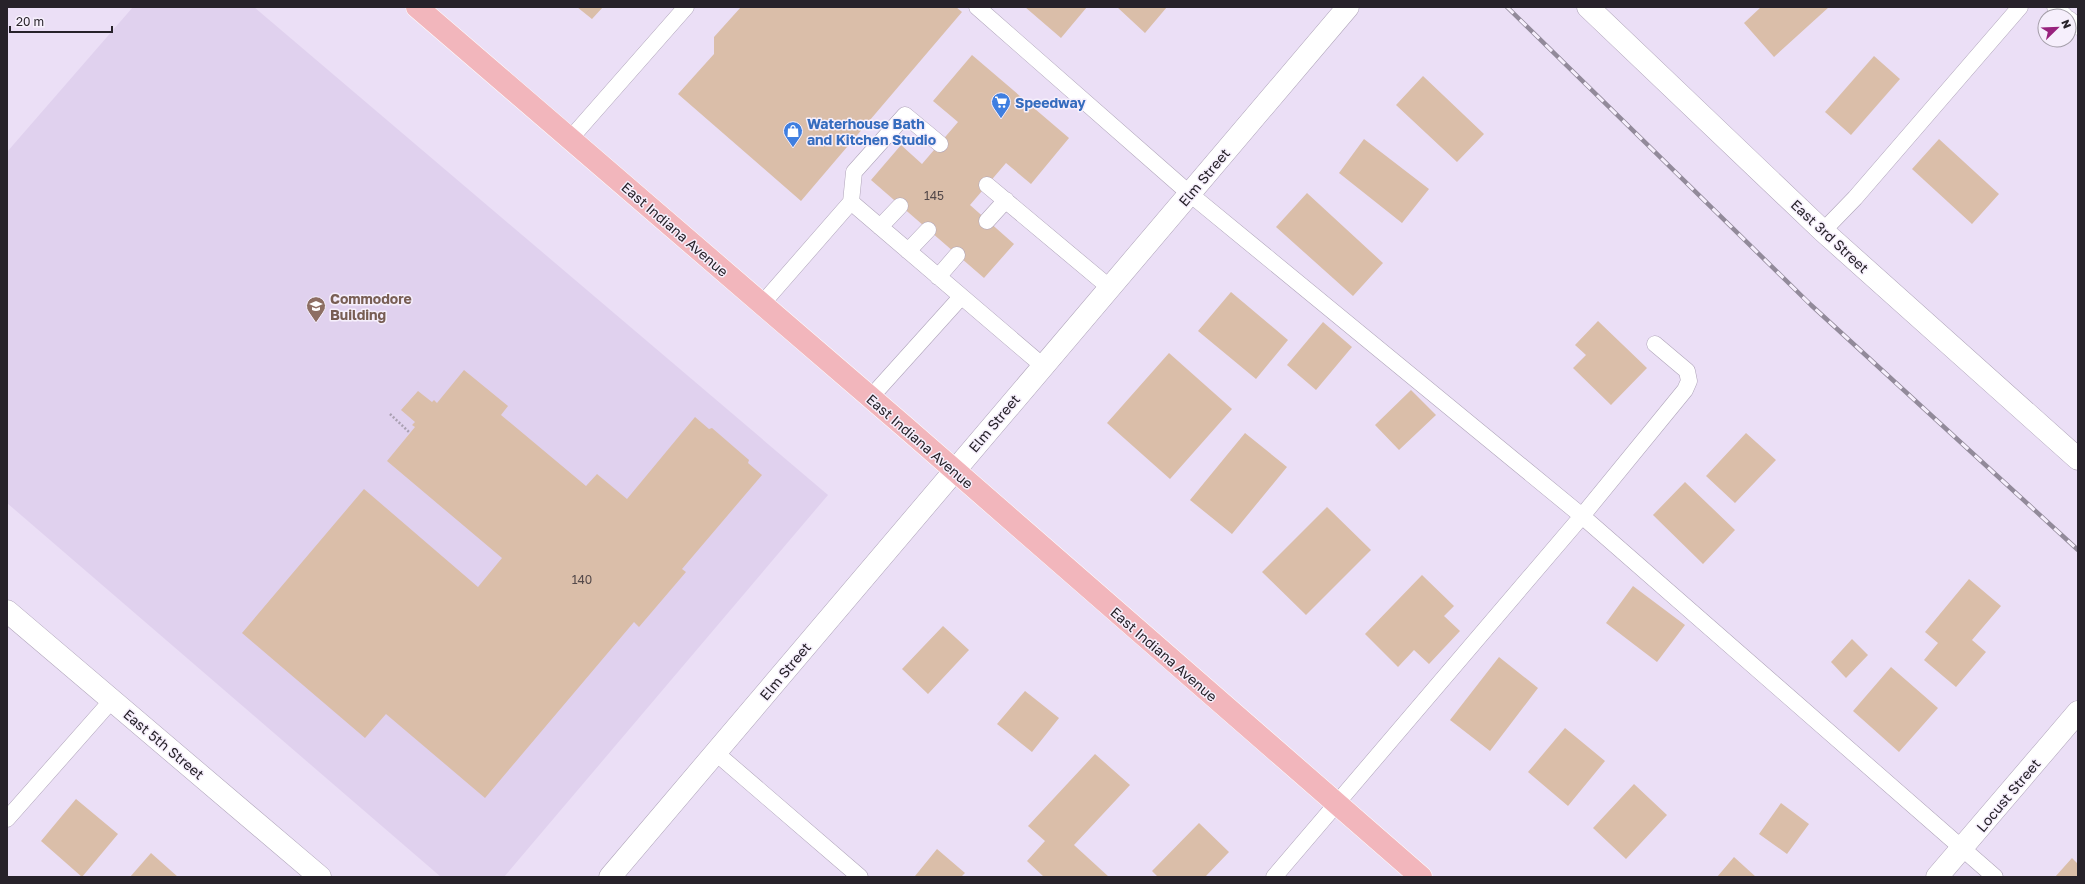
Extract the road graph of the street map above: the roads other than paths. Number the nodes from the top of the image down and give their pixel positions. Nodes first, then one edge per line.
1 (417, 7) edge
2 (686, 7) edge
3 (977, 7) edge
4 (1348, 7) edge
5 (1588, 7) edge
6 (2020, 7) edge
7 (570, 139) junction
8 (940, 144) dead end
9 (987, 185) dead end
10 (1190, 194) junction
11 (1006, 200) junction
12 (851, 202) junction
13 (900, 206) dead end
14 (987, 221) dead end
15 (880, 227) junction
16 (928, 230) dead end
17 (1823, 231) junction
18 (908, 251) junction
19 (957, 255) dead end
20 (938, 277) junction
21 (1109, 288) junction
22 (961, 296) junction
23 (762, 304) junction
24 (1655, 344) dead end
25 (1043, 366) junction
26 (870, 398) junction
27 (2078, 459) edge
28 (954, 471) junction
29 (1582, 516) junction
30 (7, 611) edge
31 (112, 700) junction
32 (2078, 712) edge
33 (716, 753) junction
34 (1337, 804) junction
35 (7, 819) edge
36 (1962, 849) junction
37 (320, 877) edge
38 (610, 877) edge
39 (860, 877) edge
40 (1274, 877) edge
41 (1421, 877) edge
42 (1937, 877) edge
43 (1995, 877) edge

1 - 7 main road, East Indiana Avenue
2 - 7 lane
3 - 10 lane
4 - 10 street, Elm Street
5 - 17 street, East 3rd Street
6 - 17 lane
7 - 23 main road, East Indiana Avenue
8 - 12 lane
9 - 11 lane
10 - 21 street, Elm Street
10 - 29 lane
11 - 14 lane
11 - 21 lane
12 - 15 lane
12 - 23 lane
13 - 15 lane
15 - 18 lane
16 - 18 lane
17 - 27 street, East 3rd Street
18 - 20 lane
19 - 20 lane
20 - 22 lane
21 - 25 street, Elm Street
22 - 25 lane
22 - 26 lane
23 - 26 main road, East Indiana Avenue
24 - 29 lane
25 - 28 street, Elm Street
26 - 28 main road, East Indiana Avenue
28 - 33 street, Elm Street
28 - 34 main road, East Indiana Avenue
29 - 34 lane
29 - 36 lane
30 - 31 street, East 5th Street
31 - 35 lane
31 - 37 street, East 5th Street
32 - 36 street, Locust Street
33 - 38 street, Elm Street
33 - 39 lane
34 - 40 lane
34 - 41 main road, East Indiana Avenue
36 - 42 street, Locust Street
36 - 43 lane

